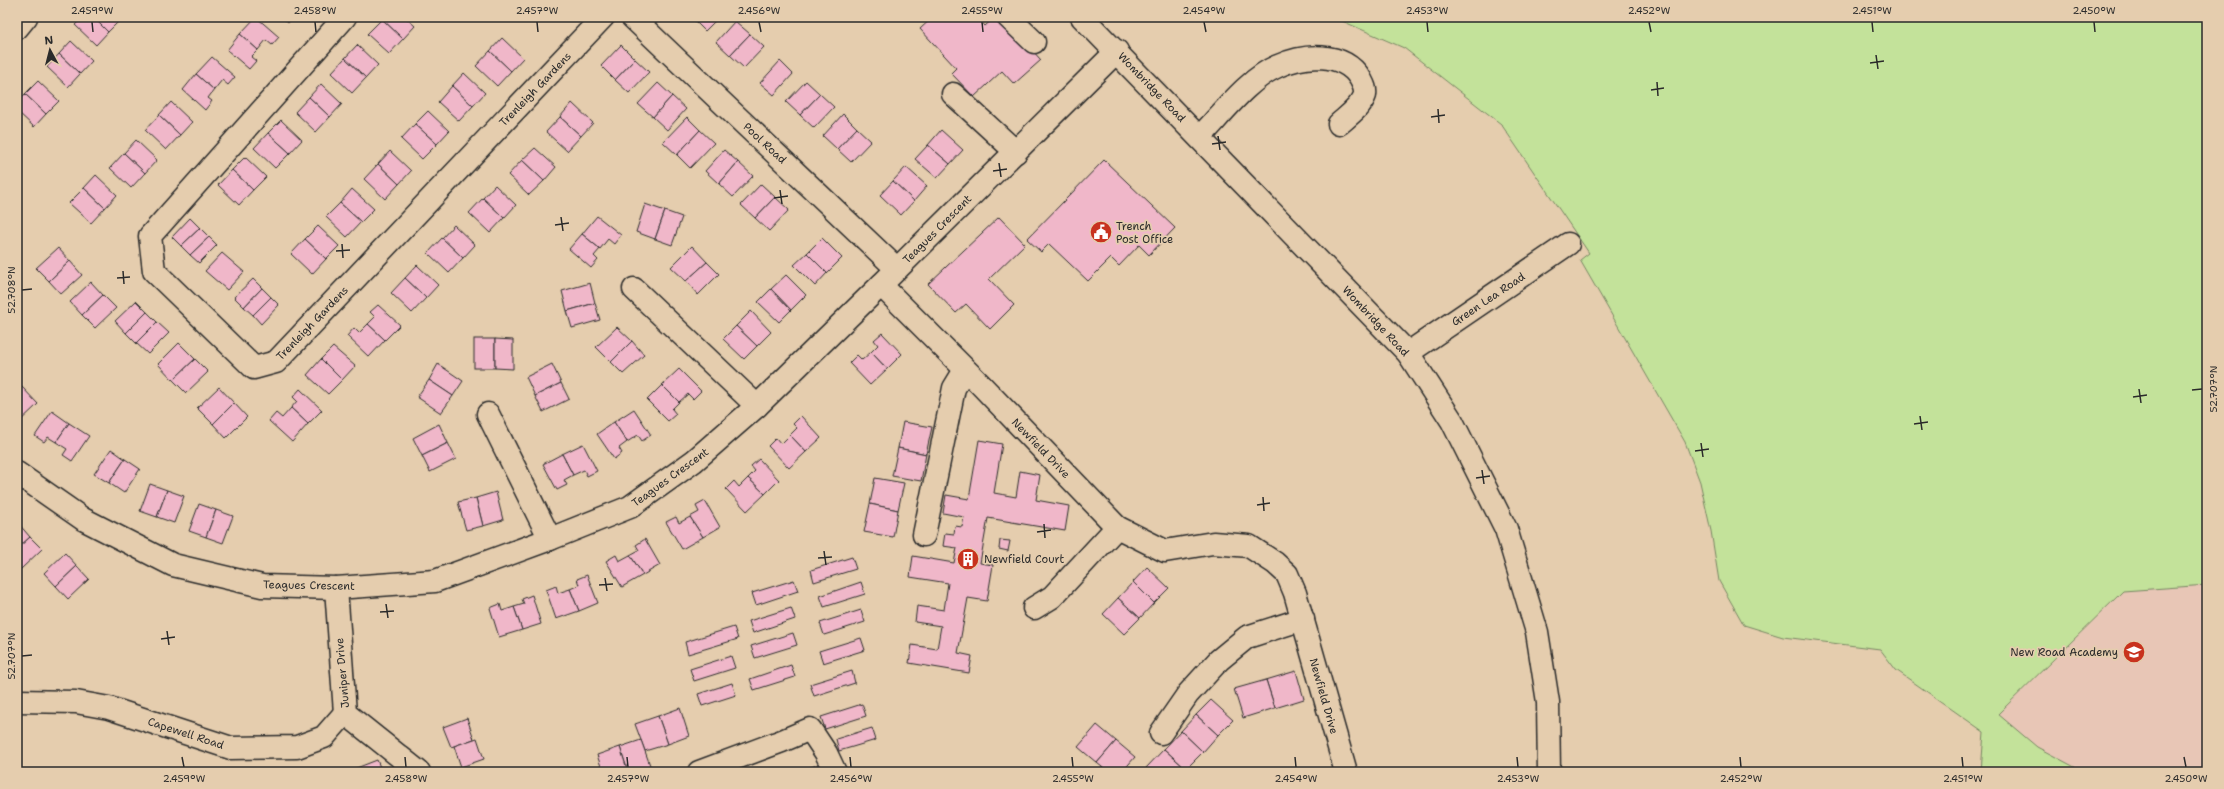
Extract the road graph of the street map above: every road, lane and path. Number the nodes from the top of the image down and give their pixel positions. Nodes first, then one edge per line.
1 (26, 17) edge
2 (345, 17) edge
3 (603, 17) edge
4 (632, 17) edge
5 (1008, 17) edge
6 (1082, 17) edge
7 (17, 28) edge
8 (1034, 42) dead end
9 (1117, 51) junction
10 (953, 94) dead end
11 (1339, 124) dead end
12 (1200, 137) junction
13 (1016, 152) junction
14 (1568, 244) dead end
15 (897, 269) junction
16 (881, 285) junction
17 (634, 290) dead end
18 (1408, 353) junction
19 (979, 376) junction
20 (756, 406) junction
21 (488, 414) dead end
22 (17, 473) edge
23 (1117, 527) junction
24 (924, 534) dead end
25 (550, 539) junction
26 (336, 588) junction
27 (1034, 608) dead end
28 (1303, 619) junction
29 (17, 701) edge
30 (345, 713) junction
31 (1161, 733) dead end
32 (419, 772) edge
33 (699, 772) edge
34 (835, 772) edge
35 (1346, 772) edge
36 (1549, 772) edge

1 - 7 street
2 - 3 street, Trenleigh Gardens
4 - 15 street, Pool Road
5 - 8 street
6 - 9 street, Wombridge Road
9 - 12 street, Wombridge Road
9 - 13 street, Teagues Crescent
10 - 13 street
11 - 12 street
12 - 18 street, Wombridge Road
13 - 15 street, Teagues Crescent
14 - 18 street, Green Lea Road
15 - 16 street, Teagues Crescent
16 - 19 street, Newfield Drive
16 - 20 street, Teagues Crescent
17 - 20 street
18 - 36 street, Wombridge Road
19 - 23 street, Newfield Drive
19 - 24 street
20 - 25 street, Teagues Crescent
21 - 25 street
22 - 26 street, Teagues Crescent
23 - 27 street
23 - 28 street, Newfield Drive
25 - 26 street, Teagues Crescent
26 - 30 street, Juniper Drive
28 - 31 street
28 - 35 street, Newfield Drive
29 - 30 street, Capewell Road
30 - 32 street, Juniper Drive
33 - 34 street

